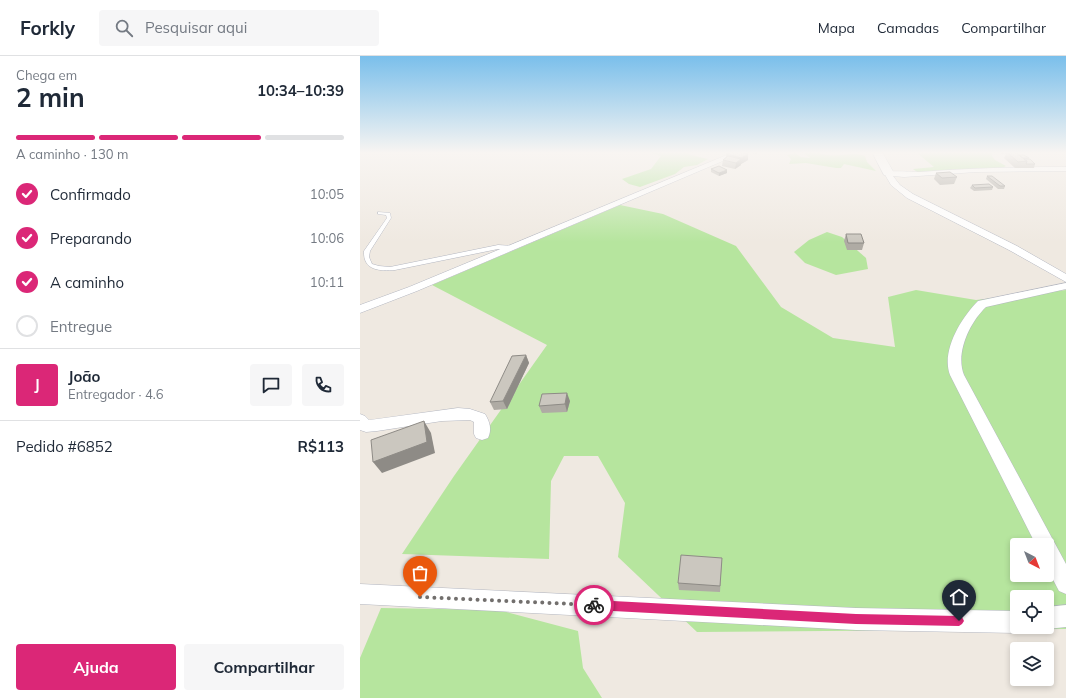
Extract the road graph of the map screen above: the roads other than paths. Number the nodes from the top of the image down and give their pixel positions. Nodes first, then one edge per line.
1 (669, 182) edge
2 (892, 182) edge
3 (380, 213) dead end
4 (512, 248) junction
5 (1066, 280) edge
6 (360, 309) edge
7 (360, 420) edge
8 (482, 434) dead end
9 (1042, 538) edge
10 (1054, 561) edge
11 (1066, 584) edge
12 (360, 594) edge
13 (1066, 616) edge
14 (1054, 617) edge
15 (1010, 622) edge

1 - 4 street
2 - 5 street
3 - 4 lane
4 - 6 street
5 - 9 street
7 - 8 street
10 - 11 street
12 - 15 street
13 - 14 street

